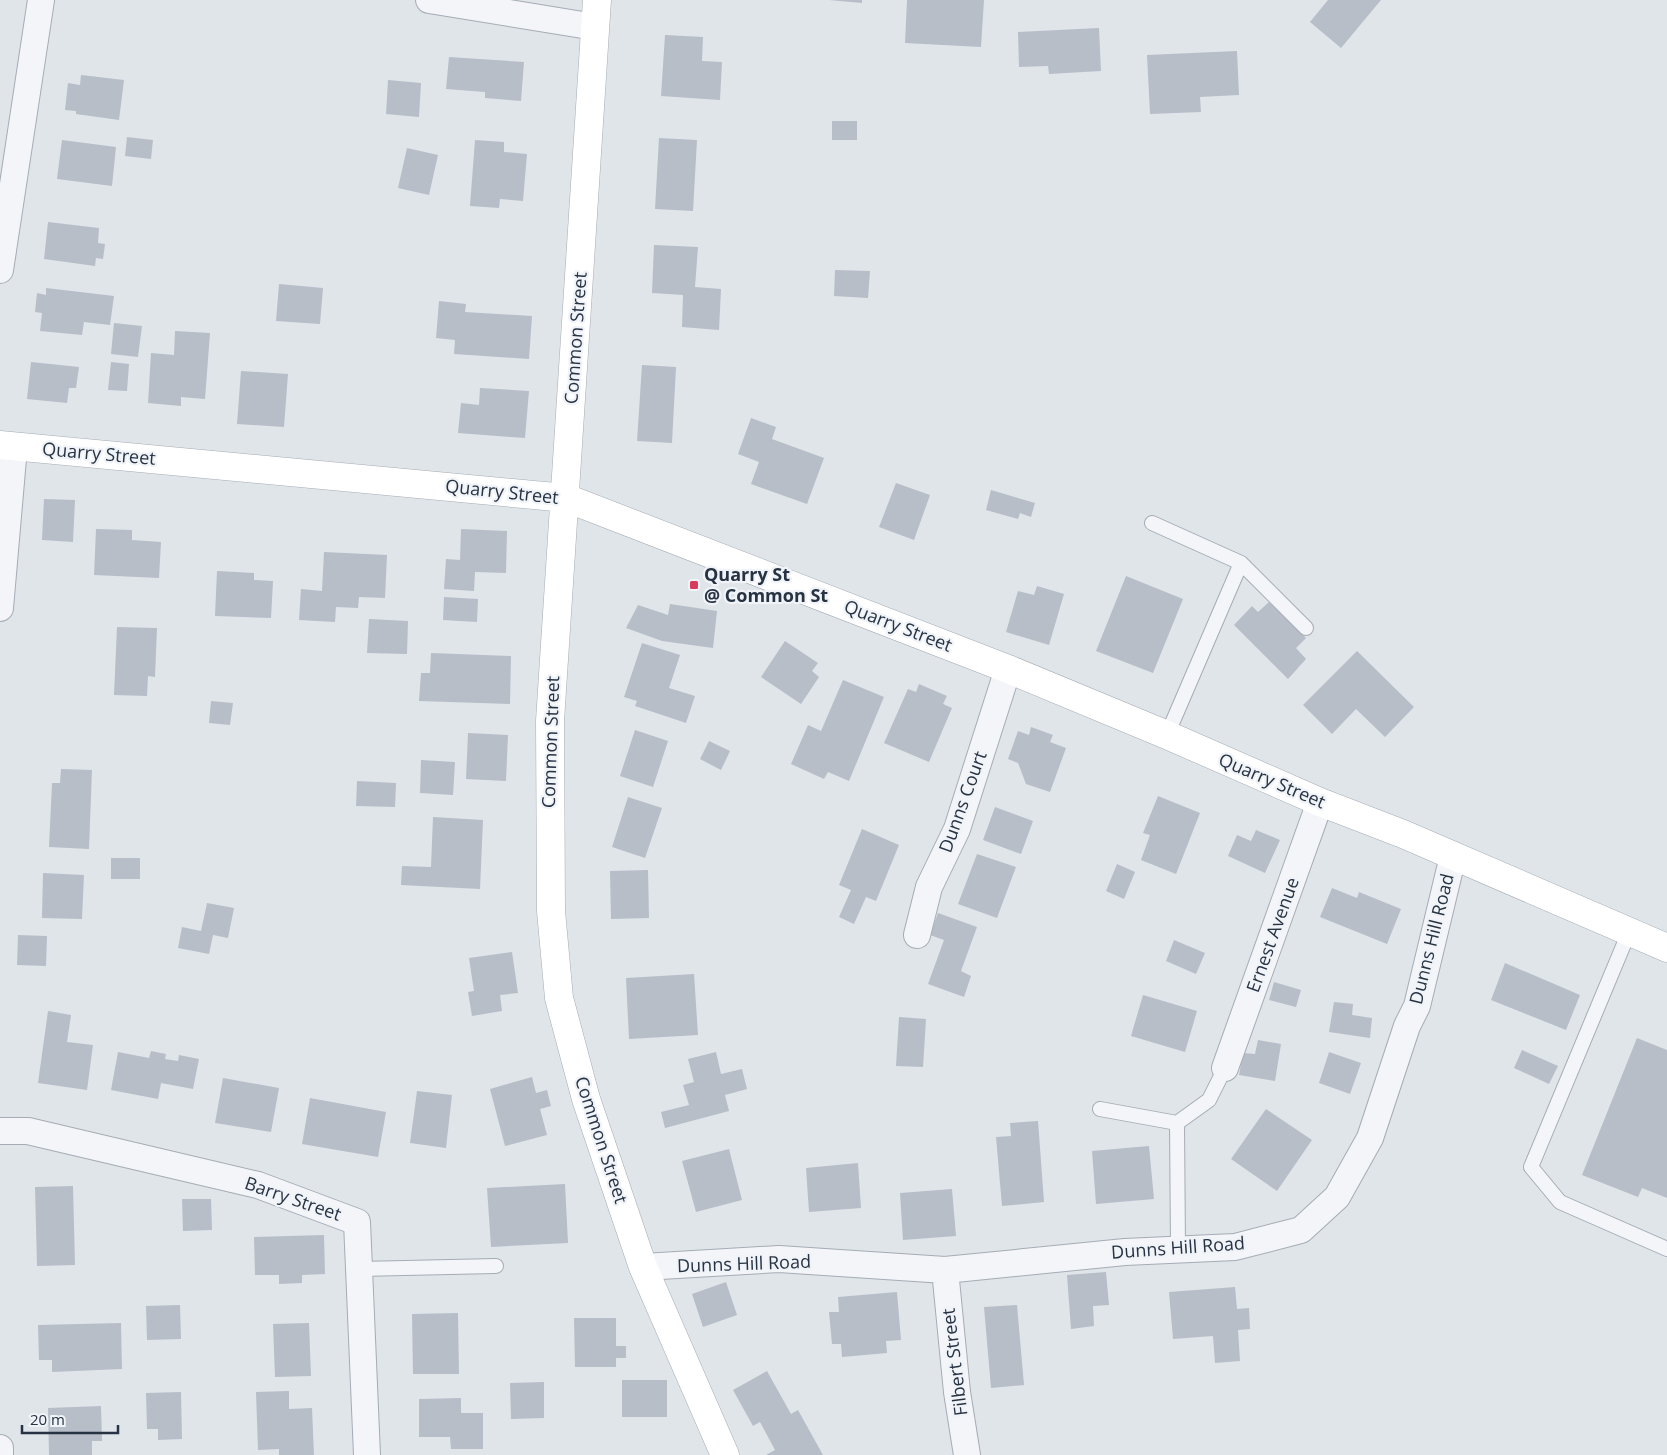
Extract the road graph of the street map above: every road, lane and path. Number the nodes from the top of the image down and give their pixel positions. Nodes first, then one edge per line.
1 (41, 0) edge
2 (429, 0) edge
3 (597, 0) edge
4 (595, 27) junction
5 (0, 270) edge
6 (7, 446) edge
7 (566, 498) junction
8 (1152, 523) dead end
9 (1241, 563) junction
10 (0, 608) edge
11 (1306, 628) dead end
12 (1008, 669) junction
13 (1167, 734) junction
14 (1320, 802) junction
15 (1452, 856) junction
16 (1629, 932) junction
17 (917, 935) dead end
18 (1667, 948) edge
19 (1225, 1068) joint
20 (1100, 1109) dead end
21 (1177, 1124) junction
22 (0, 1131) edge
23 (1178, 1249) junction
24 (1667, 1249) edge
25 (496, 1266) dead end
26 (643, 1268) junction
27 (359, 1269) junction
28 (945, 1270) junction
29 (0, 1448) edge
30 (0, 1455) edge
31 (367, 1455) edge
32 (724, 1455) edge
33 (967, 1455) edge

1 - 5 street
2 - 4 street
3 - 4 main road, Common Street
4 - 7 main road, Common Street
6 - 7 main road, Quarry Street
6 - 10 street
7 - 12 main road, Quarry Street
7 - 26 main road, Common Street
8 - 9 lane
9 - 11 lane
9 - 13 lane
12 - 13 main road, Quarry Street
12 - 17 street, Dunns Court
13 - 14 main road, Quarry Street
14 - 15 main road, Quarry Street
14 - 19 street, Ernest Avenue
15 - 16 main road, Quarry Street
15 - 23 street, Dunns Hill Road
16 - 18 main road, Quarry Street
16 - 24 lane
19 - 21 lane
20 - 21 lane
21 - 23 lane
22 - 27 street, Barry Street
23 - 28 street, Dunns Hill Road
25 - 27 lane
26 - 28 street, Dunns Hill Road
26 - 32 main road, Common Street
27 - 31 street, Barry Street
28 - 33 street, Filbert Street
29 - 30 street

